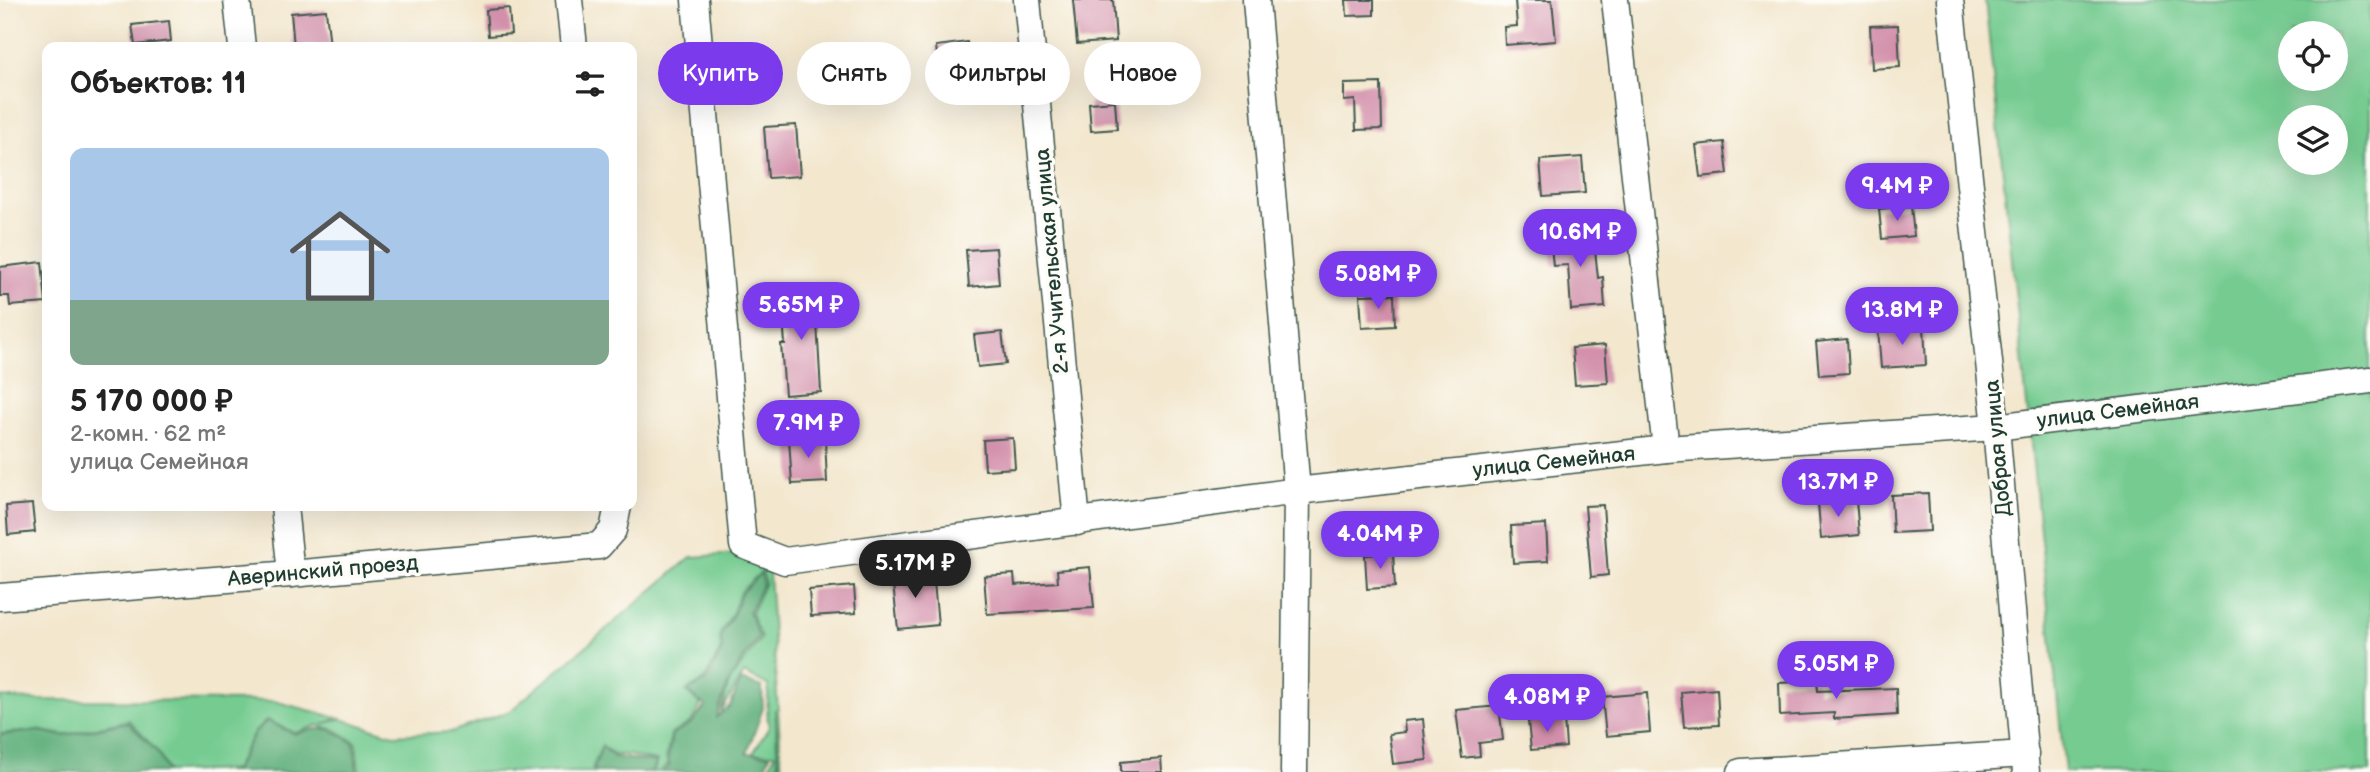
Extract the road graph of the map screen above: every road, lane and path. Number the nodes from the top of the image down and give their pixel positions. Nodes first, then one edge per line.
1 (237, 0) edge
2 (569, 0) edge
3 (695, 0) edge
4 (1027, 0) edge
5 (1256, 0) edge
6 (1615, 0) edge
7 (1950, 0) edge
8 (241, 42) edge
9 (573, 42) edge
10 (2370, 380) edge
11 (1996, 426) junction
12 (1666, 449) junction
13 (1297, 491) junction
14 (285, 511) edge
15 (617, 511) edge
16 (1077, 523) junction
17 (291, 574) junction
18 (0, 597) edge
19 (2026, 763) edge
20 (1294, 772) edge
21 (1741, 772) edge

1 - 8 street
2 - 9 street
3 - 16 street, улица Семейная
4 - 16 street, 2-я Учительская улица
5 - 13 street
6 - 12 street
7 - 11 street, Добрая улица
10 - 11 street, улица Семейная
11 - 12 street, улица Семейная
11 - 19 street, Добрая улица
12 - 13 street, улица Семейная
13 - 16 street, улица Семейная
13 - 20 street
14 - 17 street
15 - 17 street, Аверинский проезд
17 - 18 street, Аверинский проезд
19 - 21 street

